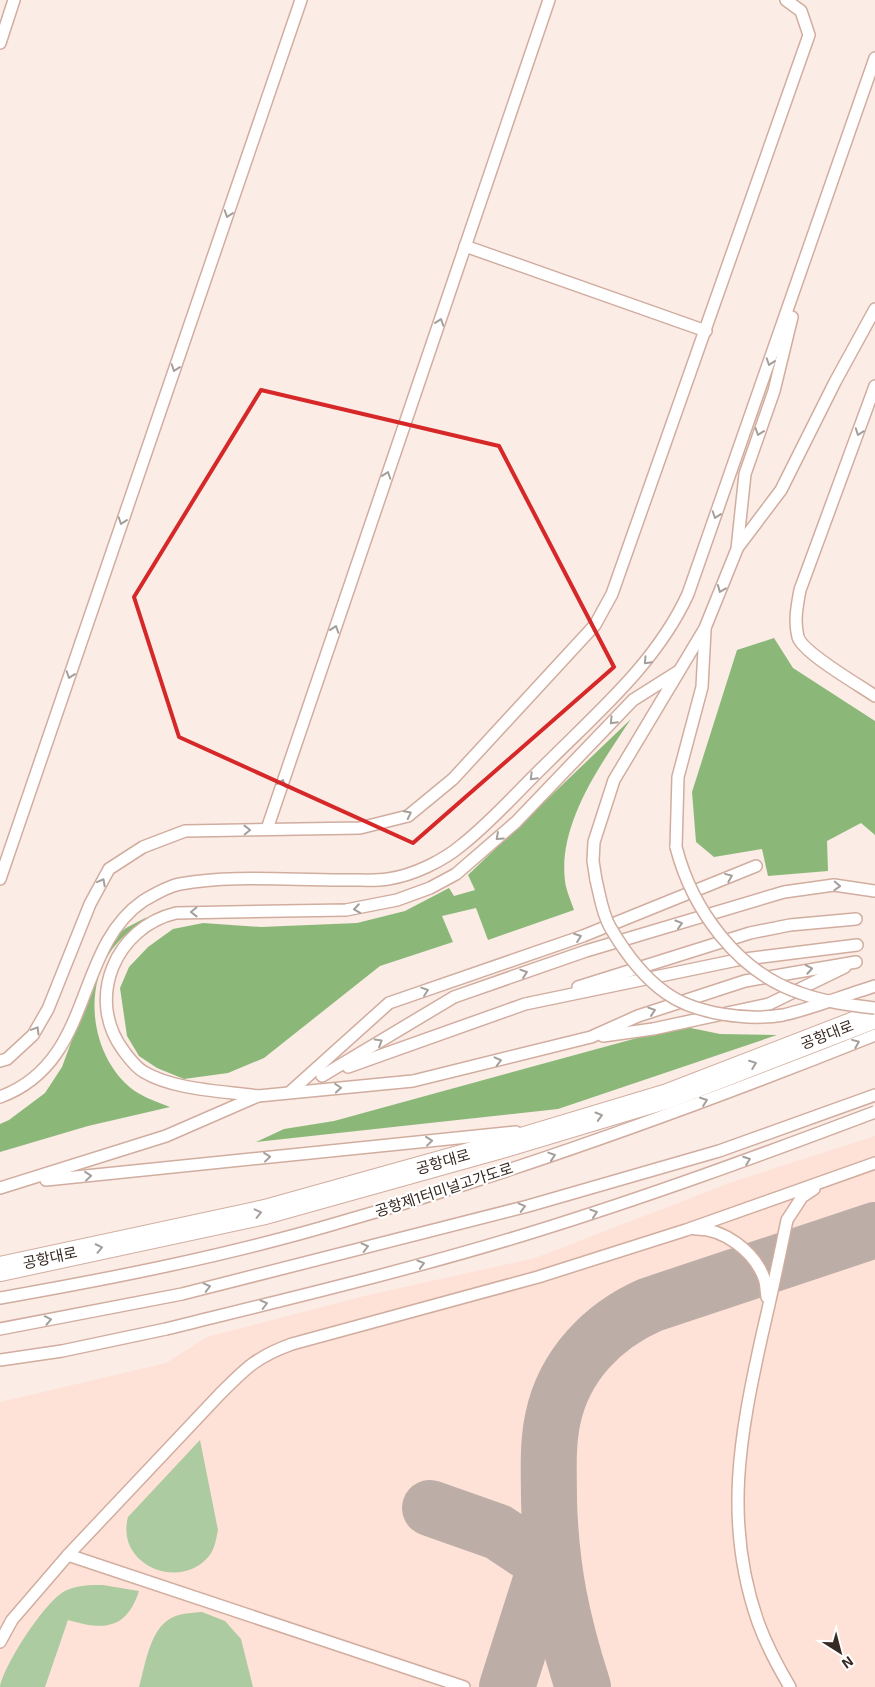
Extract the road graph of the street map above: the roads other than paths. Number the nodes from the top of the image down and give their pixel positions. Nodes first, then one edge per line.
1 (14, 0) edge
2 (301, 0) edge
3 (549, 0) edge
4 (786, 0) edge
5 (0, 43) edge
6 (875, 58) edge
7 (465, 246) junction
8 (809, 250) junction
9 (875, 308) edge
10 (706, 331) junction
11 (875, 386) edge
12 (736, 549) junction
13 (705, 628) junction
14 (679, 671) junction
15 (875, 696) edge
16 (267, 829) junction
17 (756, 866) dead end
18 (0, 879) edge
19 (875, 891) edge
20 (856, 919) dead end
21 (857, 945) dead end
22 (875, 986) edge
23 (524, 1004) junction
24 (875, 1008) edge
25 (875, 1016) edge
26 (875, 1036) edge
27 (591, 1038) junction
28 (0, 1061) edge
29 (322, 1076) junction
30 (290, 1092) junction
31 (875, 1095) edge
32 (258, 1096) junction
33 (0, 1097) edge
34 (875, 1112) edge
35 (559, 1128) junction
36 (875, 1163) edge
37 (22, 1182) junction
38 (823, 1182) junction
39 (0, 1188) edge
40 (686, 1230) junction
41 (0, 1269) edge
42 (0, 1298) edge
43 (766, 1316) junction
44 (0, 1329) edge
45 (0, 1360) edge
46 (68, 1555) junction
47 (758, 1624) junction
48 (0, 1642) edge
49 (464, 1687) edge
50 (782, 1687) edge
51 (790, 1687) edge

1 - 5 lane
2 -> 18 lane
3 - 7 lane
4 - 10 lane
6 - 8 lane
7 - 10 lane
16 -> 7 lane
8 -> 12 lane
8 -> 33 lane
9 - 12 lane
16 -> 10 lane
11 -> 15 lane
12 -> 13 lane
13 - 14 lane
13 - 24 lane, bridge
14 - 22 lane, bridge
14 -> 32 lane
28 -> 16 lane
30 -> 17 lane
29 -> 19 lane
20 - 23 lane
21 - 23 lane
23 - 29 lane
35 -> 25 street, 공항대로
42 -> 26 lane, 공항제1터미널고가도로
27 -> 27 lane
30 -> 27 lane
29 - 30 lane
30 - 32 lane
44 -> 31 lane
32 - 37 lane
45 -> 34 lane, bridge
37 -> 35 lane
41 -> 35 street, 공항대로
36 - 38 lane
37 - 39 lane
38 - 40 lane
38 - 43 lane
40 - 43 lane
40 - 46 lane
43 - 47 lane
46 - 48 lane
46 - 49 lane
47 - 50 lane
47 - 51 lane

